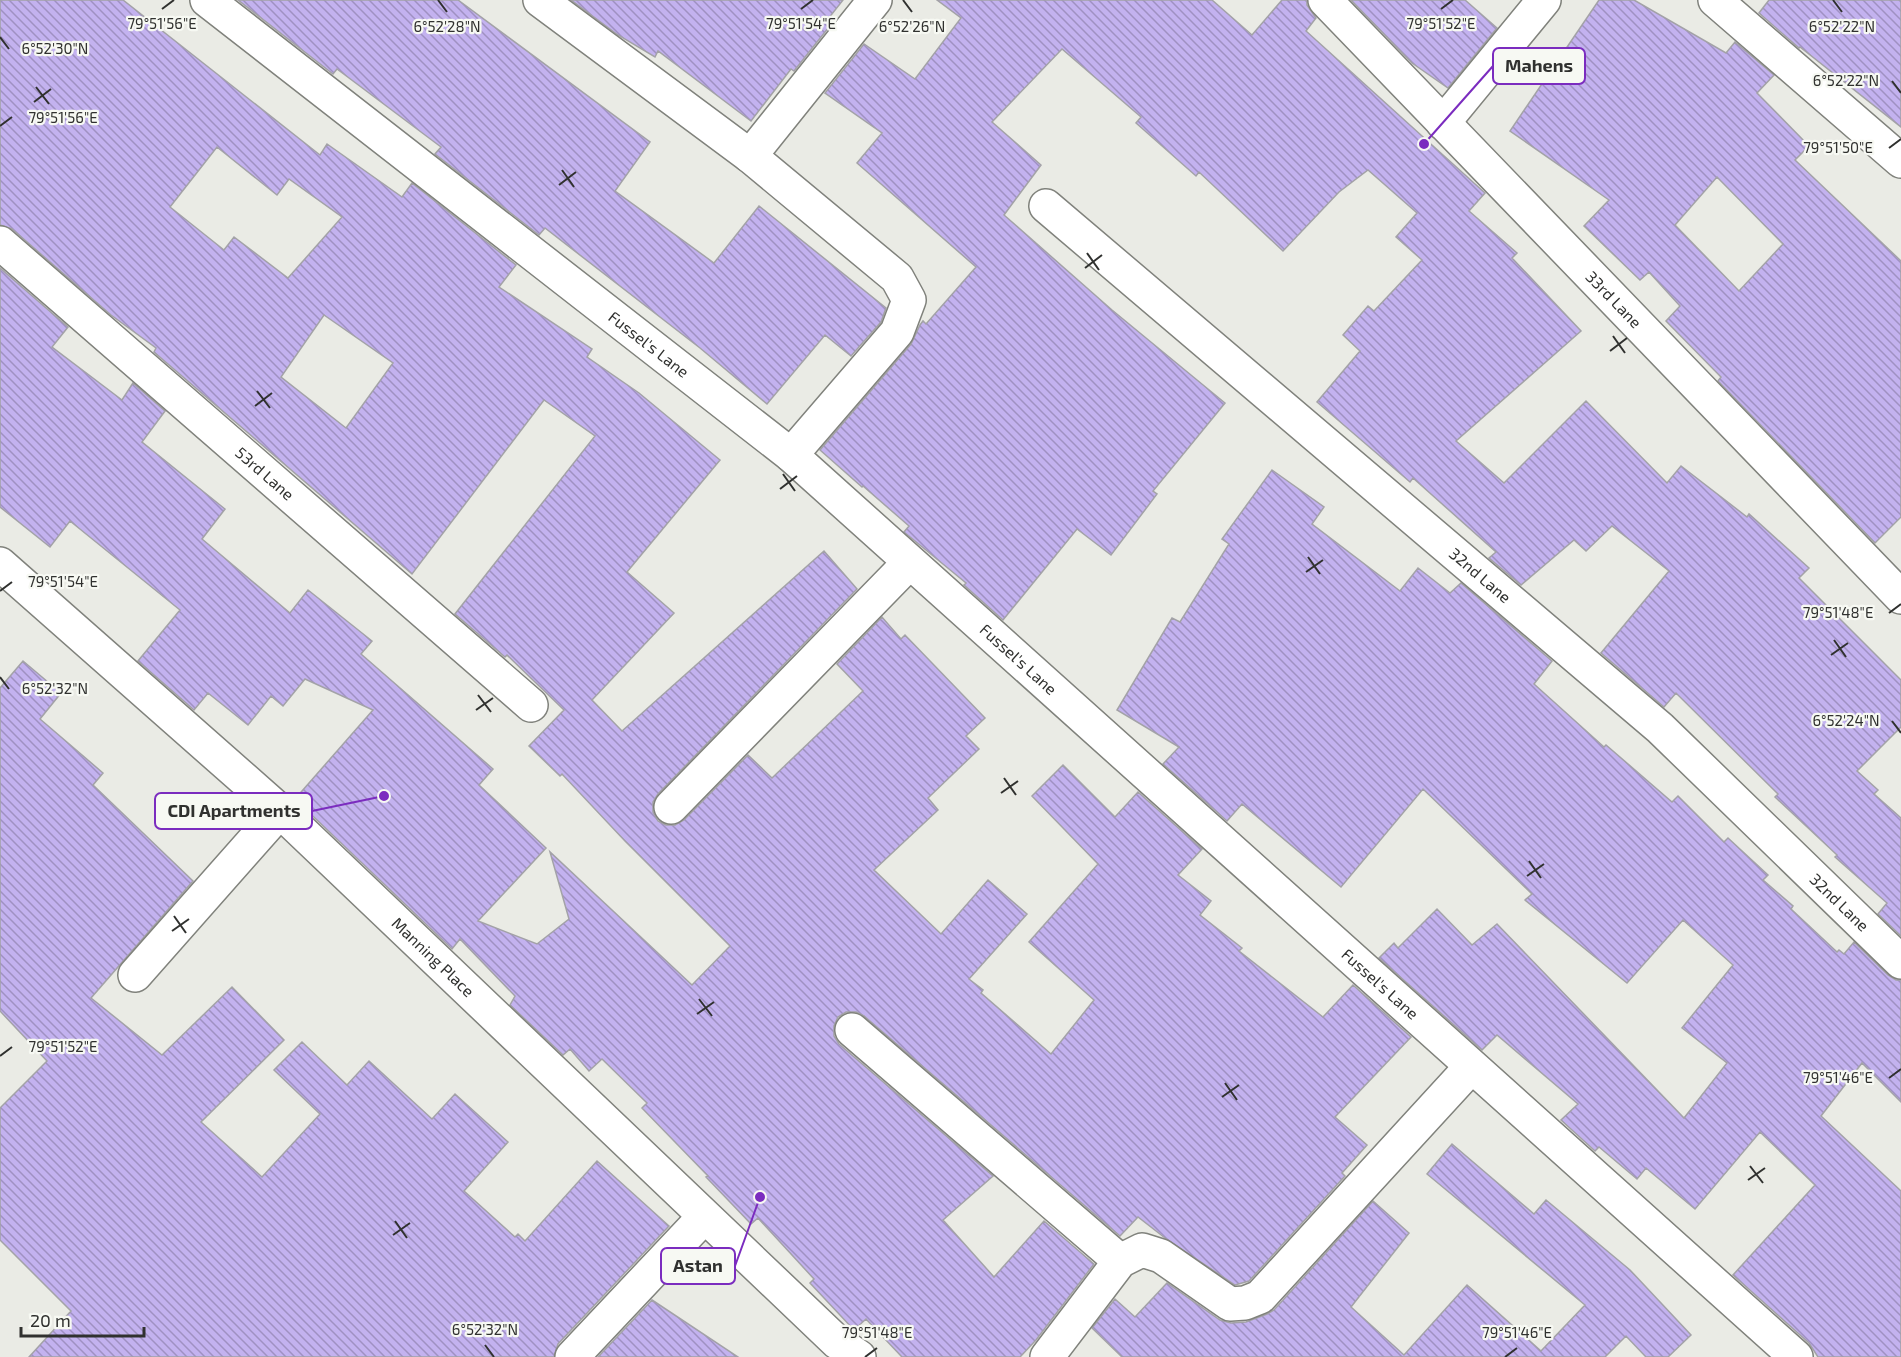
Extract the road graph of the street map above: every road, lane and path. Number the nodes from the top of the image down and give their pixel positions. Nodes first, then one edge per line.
1 (207, 0) edge
2 (540, 0) edge
3 (875, 0) edge
4 (1325, 0) edge
5 (1544, 0) edge
6 (1715, 0) edge
7 (1443, 123) junction
8 (750, 156) junction
9 (1901, 161) edge
10 (1046, 206) dead end
11 (0, 243) edge
12 (791, 455) junction
13 (909, 563) junction
14 (0, 564) edge
15 (1901, 597) edge
16 (531, 705) dead end
17 (672, 807) dead end
18 (280, 811) junction
19 (1901, 962) edge
20 (135, 975) dead end
21 (852, 1030) dead end
22 (1471, 1067) junction
23 (704, 1216) junction
24 (1120, 1261) junction
25 (572, 1357) edge
26 (859, 1357) edge
27 (1047, 1357) edge
28 (1796, 1357) edge

1 - 12 street, Fussel's Lane
2 - 8 street
3 - 8 street
4 - 7 street, 33rd Lane
5 - 7 street
6 - 9 street
7 - 15 street, 33rd Lane
8 - 12 street
10 - 19 street, 32nd Lane
11 - 16 street, 53rd Lane
12 - 13 street, Fussel's Lane
13 - 17 street
13 - 22 street, Fussel's Lane
14 - 18 street, Manning Place
18 - 20 street
18 - 23 street, Manning Place
21 - 24 street
22 - 24 street
22 - 28 street, Fussel's Lane
23 - 25 street
23 - 26 street, Manning Place
24 - 27 street

